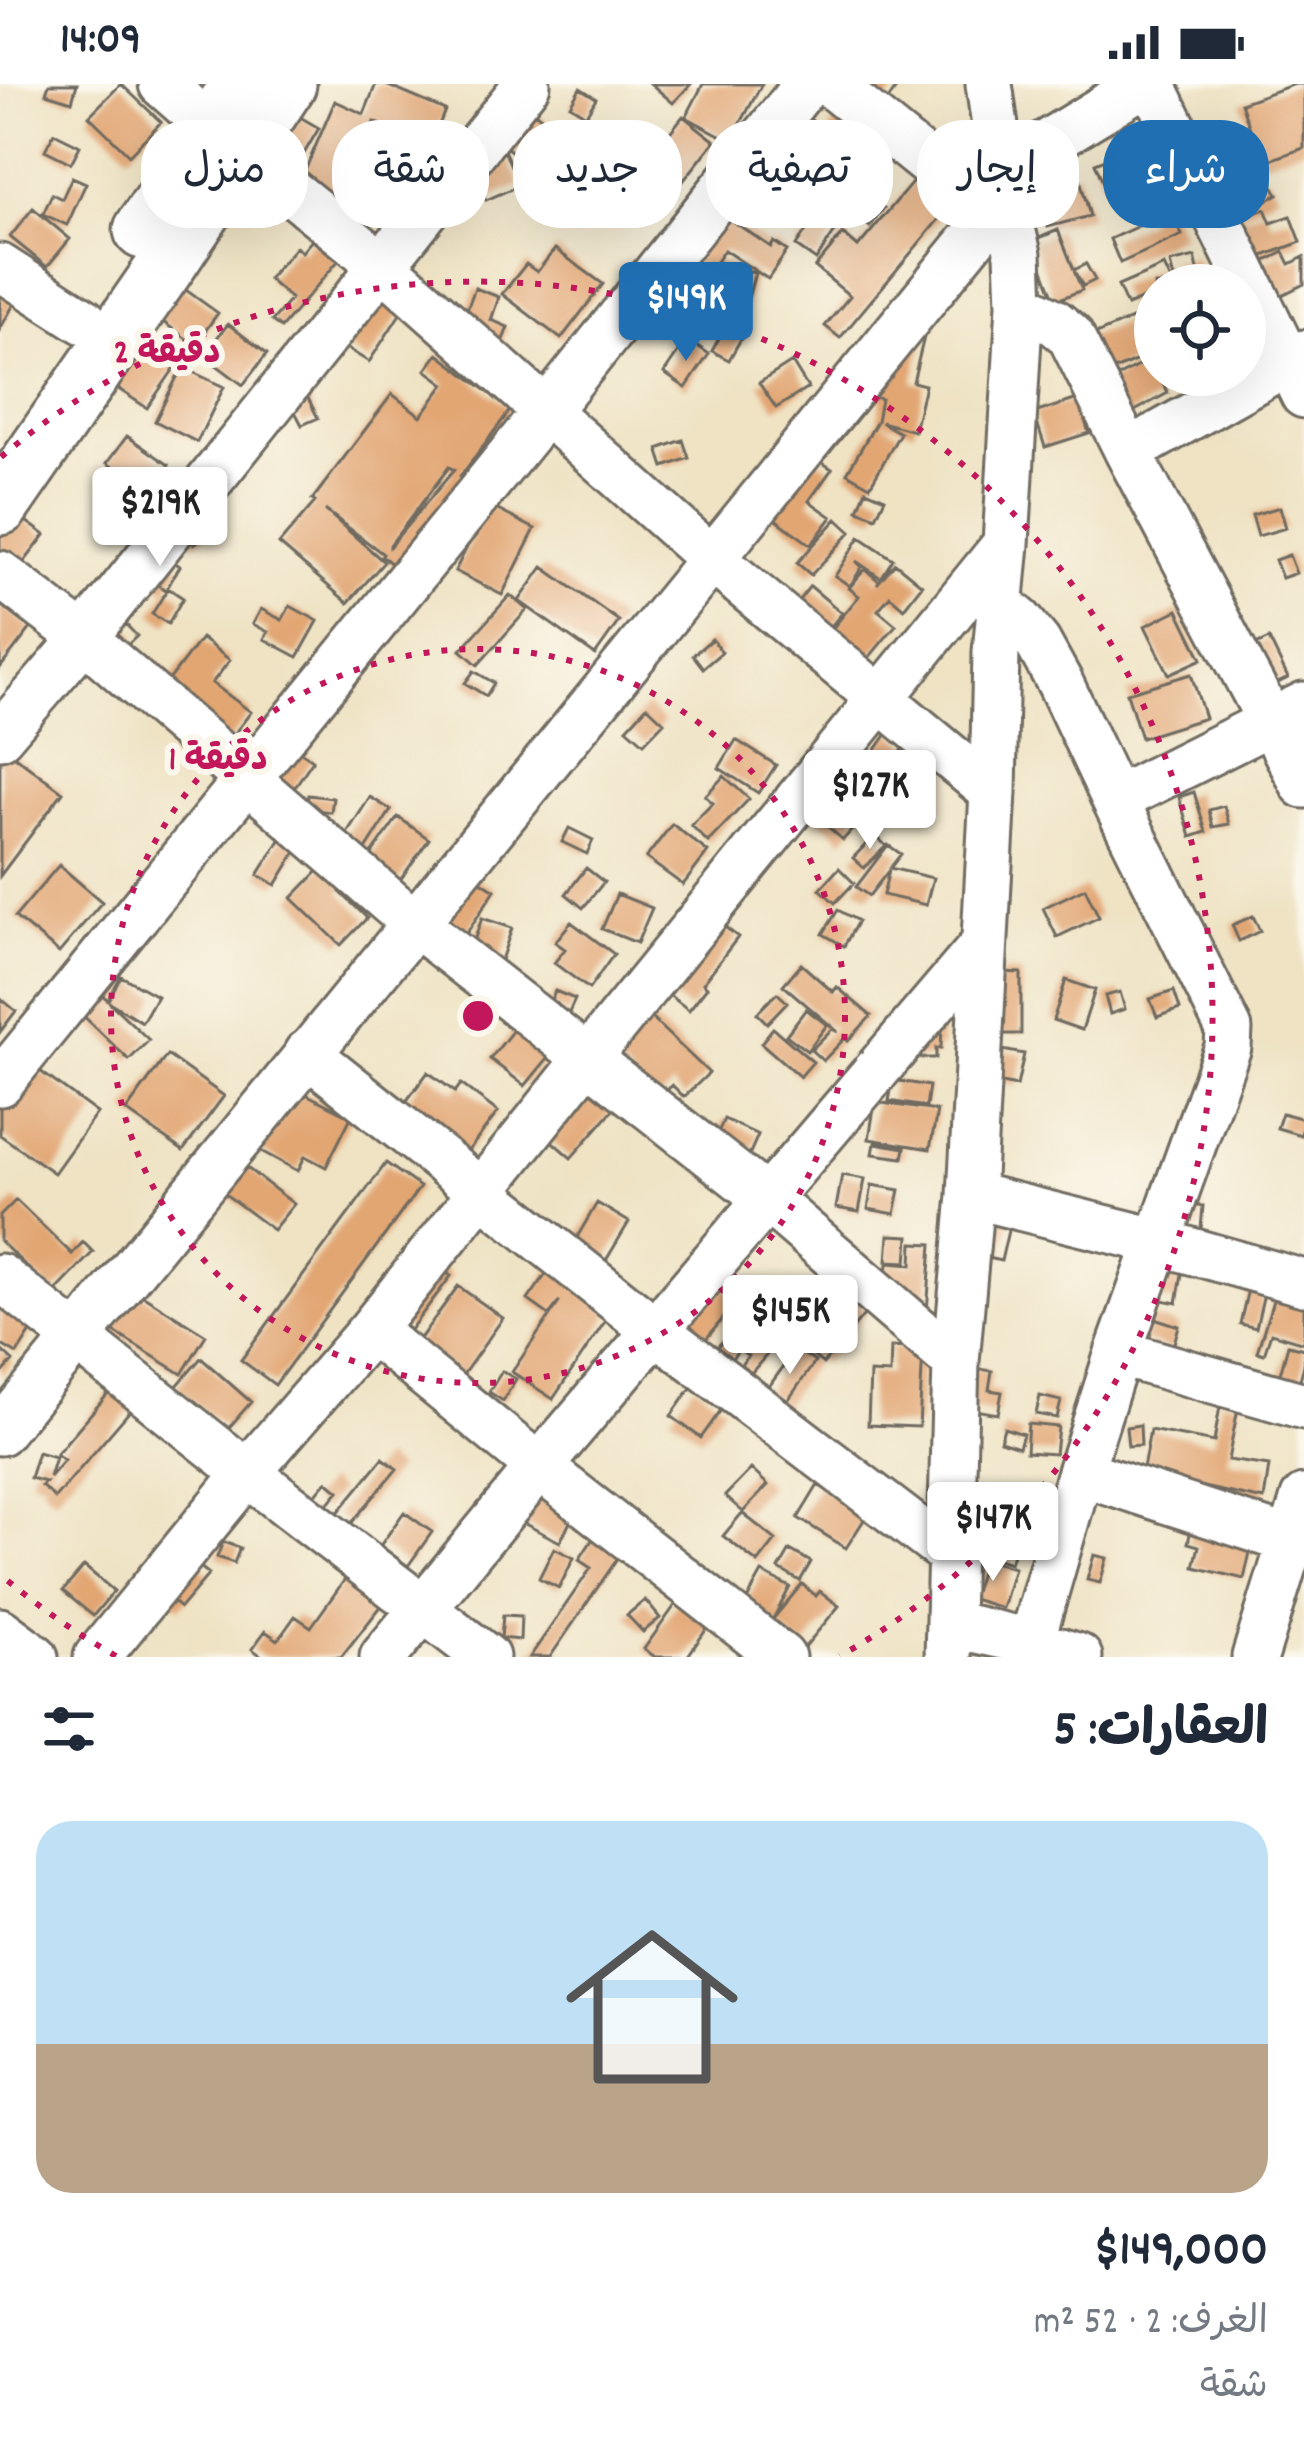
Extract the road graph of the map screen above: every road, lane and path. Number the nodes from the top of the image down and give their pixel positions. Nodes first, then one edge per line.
1 (162, 84) edge
2 (287, 84) edge
3 (527, 84) edge
4 (807, 84) edge
5 (830, 84) edge
6 (988, 84) edge
7 (1134, 87) edge
8 (230, 120) edge
9 (233, 120) edge
10 (992, 120) edge
11 (1079, 132) edge
12 (917, 141) edge
13 (308, 194) edge
14 (153, 228) edge
15 (168, 228) edge
16 (975, 228) edge
17 (1010, 228) edge
18 (383, 266) junction
19 (0, 267) edge
20 (1020, 304) junction
21 (84, 321) junction
22 (1298, 370) edge
23 (547, 410) junction
24 (0, 439) edge
25 (1128, 452) junction
26 (0, 506) edge
27 (1006, 544) junction
28 (713, 560) junction
29 (0, 574) edge
30 (1000, 604) junction
31 (84, 638) junction
32 (879, 699) junction
33 (1288, 713) edge
34 (0, 736) edge
35 (246, 777) junction
36 (1304, 785) edge
37 (993, 792) junction
38 (1115, 800) junction
39 (413, 922) junction
40 (984, 944) junction
41 (307, 1053) junction
42 (586, 1059) junction
43 (0, 1083) edge
44 (481, 1191) junction
45 (971, 1195) junction
46 (766, 1198) junction
47 (1156, 1241) junction
48 (0, 1277) edge
49 (1304, 1283) edge
50 (370, 1330) junction
51 (655, 1330) junction
52 (76, 1337) junction
53 (1118, 1353) junction
54 (956, 1362) junction
55 (1304, 1406) edge
56 (0, 1432) edge
57 (539, 1467) junction
58 (1080, 1472) junction
59 (247, 1473) junction
60 (1304, 1498) edge
61 (1297, 1543) edge
62 (952, 1556) junction
63 (422, 1608) junction
64 (0, 1630) edge
65 (949, 1641) edge
66 (1031, 1650) edge
67 (35, 1657) edge
68 (98, 1657) edge
69 (383, 1657) edge
70 (486, 1657) edge
71 (782, 1657) edge
72 (1079, 1657) edge
73 (1255, 1657) edge

1 - 8 street
2 - 9 main road
3 - 18 street
4 - 23 street
5 - 12 street
6 - 10 street
7 - 11 street
7 - 22 street
13 - 18 street
14 - 21 main road
15 - 26 main road
16 - 28 street
17 - 20 street
18 - 23 street
18 - 31 street
19 - 21 street
20 - 25 street
20 - 27 street
21 - 24 main road
22 - 25 street
23 - 28 street
23 - 35 street
25 - 33 street
27 - 30 street
27 - 32 street
28 - 32 street
28 - 39 street
29 - 31 street
30 - 37 street
30 - 38 street
31 - 34 street
31 - 35 street
32 - 37 street
32 - 42 street
33 - 36 street
33 - 38 street
35 - 39 street
35 - 43 street
37 - 40 street
38 - 47 street
39 - 41 street
39 - 42 street
40 - 45 street
40 - 46 street
41 - 44 street
41 - 52 street
42 - 44 street
42 - 46 street
44 - 50 street
44 - 51 street
45 - 47 street
45 - 54 street
46 - 51 street
46 - 54 street
47 - 49 street
47 - 53 street
48 - 52 street
50 - 57 street
50 - 59 street
51 - 57 street
51 - 62 street
52 - 56 street
52 - 59 street
53 - 55 street
53 - 58 street
54 - 62 street
57 - 63 street
57 - 71 street
58 - 61 street
58 - 66 street
59 - 63 street
59 - 68 street
60 - 61 street
61 - 73 street
62 - 65 street
63 - 69 street
63 - 70 street
64 - 67 street
65 - 66 street
66 - 72 street

